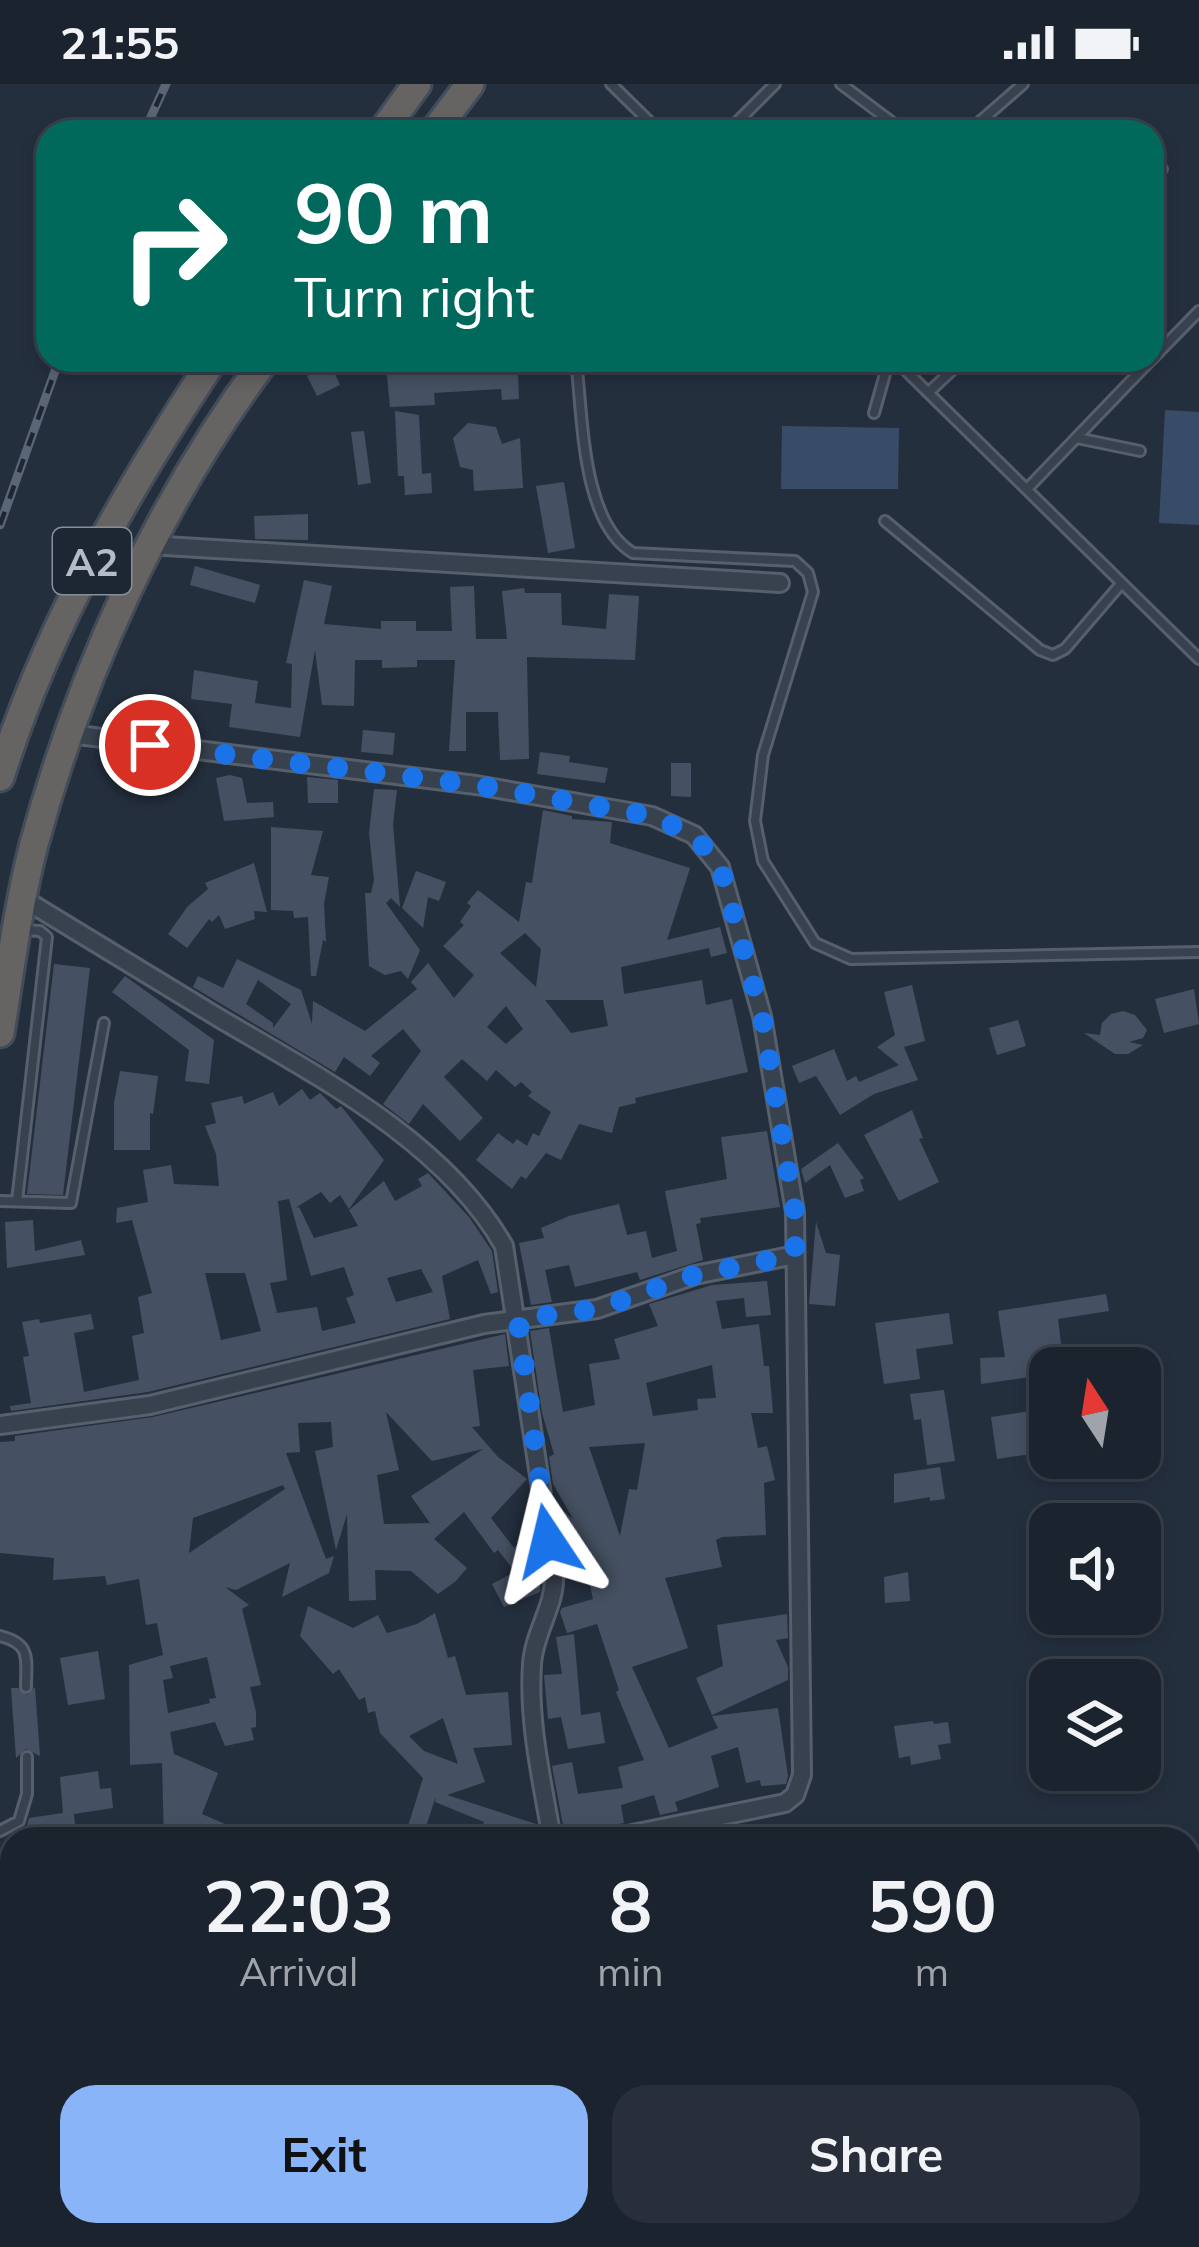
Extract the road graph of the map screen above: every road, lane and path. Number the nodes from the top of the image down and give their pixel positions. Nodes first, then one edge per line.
1 (417, 84) edge
2 (470, 84) edge
3 (611, 84) edge
4 (775, 84) edge
5 (841, 84) edge
6 (1023, 84) edge
7 (391, 120) edge
8 (443, 120) edge
9 (648, 120) edge
10 (739, 120) edge
11 (889, 120) edge
12 (982, 120) edge
13 (1199, 311) edge
14 (1164, 347) edge
15 (207, 372) edge
16 (257, 372) edge
17 (578, 372) edge
18 (888, 372) edge
19 (906, 372) edge
20 (950, 372) edge
21 (1140, 372) edge
22 (929, 392) junction
23 (874, 412) dead end
24 (1076, 437) junction
25 (1140, 452) dead end
26 (1027, 489) junction
27 (885, 521) dead end
28 (149, 545) junction
29 (780, 583) dead end
30 (1120, 585) junction
31 (1199, 658) edge
32 (70, 734) junction
33 (0, 777) edge
34 (22, 898) junction
35 (16, 929) junction
36 (1199, 952) edge
37 (104, 1023) dead end
38 (0, 1033) edge
39 (0, 1201) edge
40 (17, 1201) junction
41 (795, 1255) junction
42 (518, 1319) junction
43 (0, 1425) edge
44 (0, 1636) edge
45 (26, 1687) dead end
46 (27, 1757) dead end
47 (8, 1827) edge
48 (550, 1827) edge
49 (667, 1827) edge

1 - 7 highway
2 - 8 highway
3 - 9 lane
4 - 10 lane
5 - 11 lane
6 - 12 lane
13 - 14 lane
15 - 33 highway, A2
16 - 28 highway, A2
17 - 36 lane
18 - 23 lane
19 - 22 lane
20 - 22 lane
21 - 24 lane
22 - 26 lane
24 - 25 lane
24 - 26 lane
26 - 30 lane
27 - 30 lane
28 - 29 street
28 - 32 highway, A2
30 - 31 lane
32 - 34 highway, A2
32 - 41 street
34 - 35 highway, A2
34 - 42 street
35 - 38 highway, A2
35 - 40 lane
37 - 40 lane
39 - 40 lane
41 - 42 street
41 - 49 street
42 - 43 street
42 - 48 street
44 - 45 lane
46 - 47 lane

